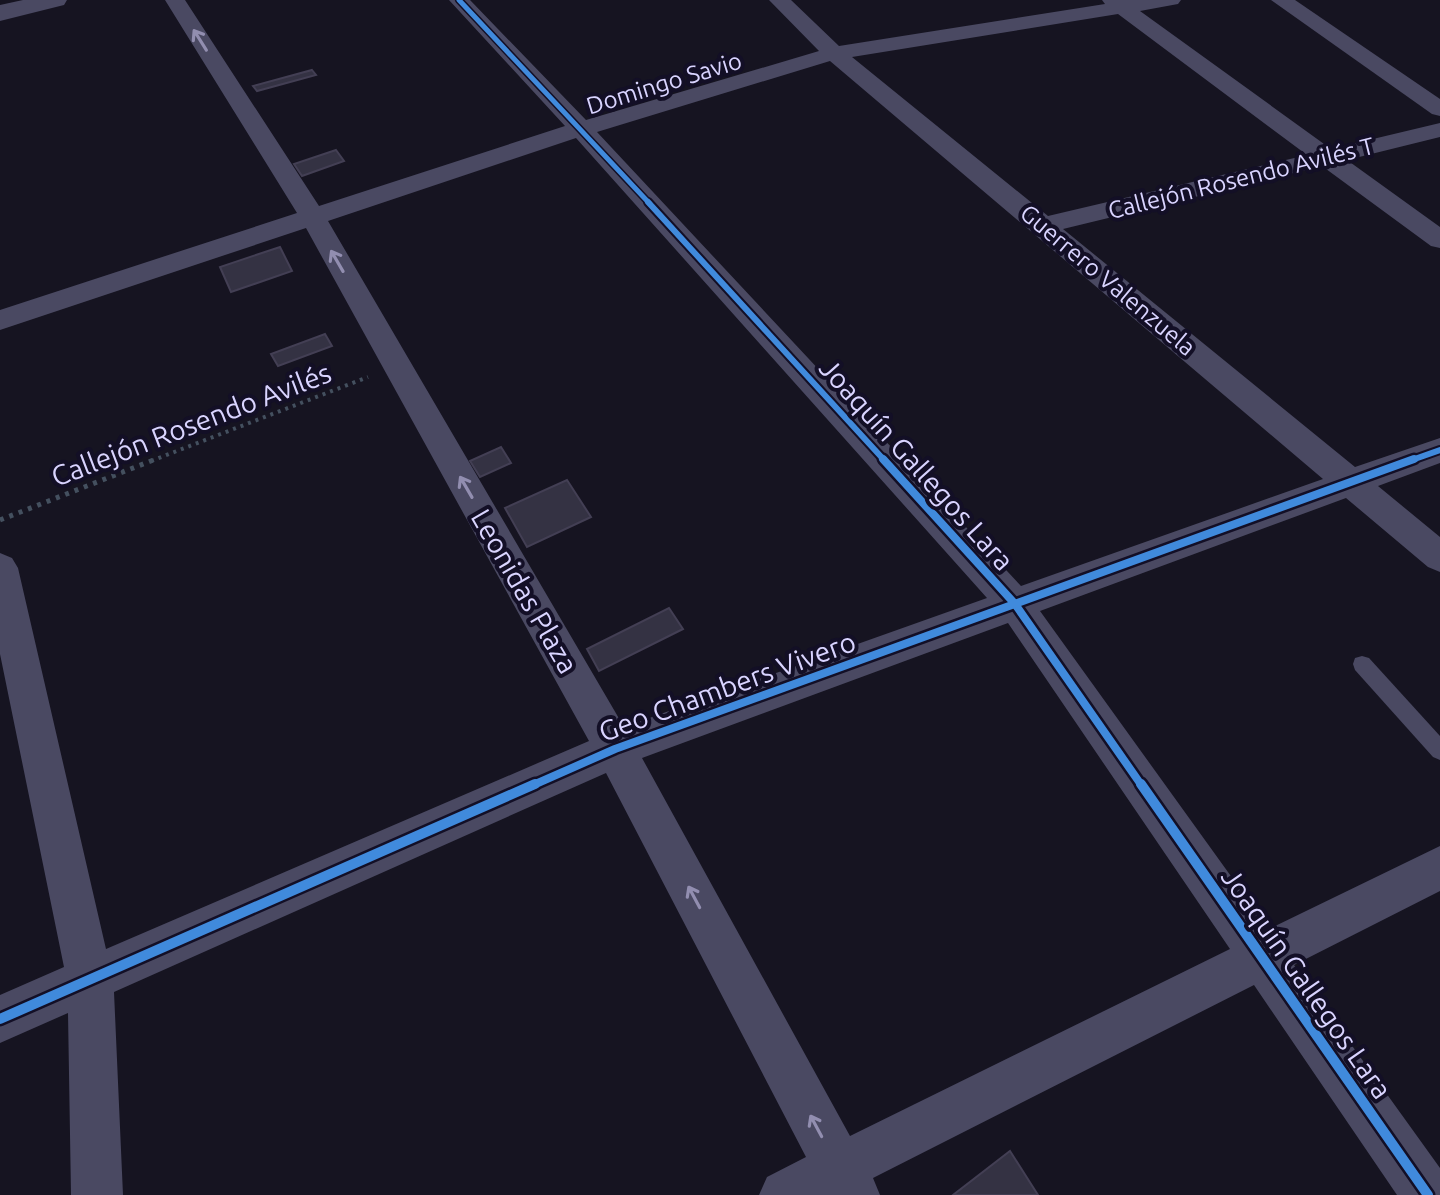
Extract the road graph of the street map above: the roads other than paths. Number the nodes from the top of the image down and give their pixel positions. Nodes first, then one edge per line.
1 (55, 0) edge
2 (175, 0) edge
3 (459, 0) edge
4 (779, 0) edge
5 (1171, 0) edge
6 (1281, 0) edge
7 (1116, 4) edge
8 (0, 13) edge
9 (834, 53) junction
10 (1440, 109) edge
11 (581, 129) junction
12 (1440, 130) edge
13 (1326, 158) junction
14 (313, 218) junction
15 (1042, 226) junction
16 (1440, 240) edge
17 (0, 320) edge
18 (1440, 450) edge
19 (1352, 482) junction
20 (1440, 557) edge
21 (0, 568) edge
22 (1015, 604) junction
23 (1362, 664) dead end
24 (615, 749) junction
25 (1440, 750) edge
26 (1440, 868) edge
27 (1261, 956) junction
28 (90, 981) junction
29 (0, 1019) edge
30 (846, 1181) edge
31 (97, 1195) edge
32 (785, 1195) edge
33 (1428, 1195) edge

1 - 8 street
14 -> 2 street, Leonidas Plaza
3 - 11 street, Joaquín Gallegos Lara
4 - 9 street, Guerrero Valenzuela
5 - 7 street, Domingo Savio
6 - 10 street
7 - 9 street, Domingo Savio
7 - 13 street
9 - 11 street, Domingo Savio
9 - 15 street, Guerrero Valenzuela
11 - 14 street, Domingo Savio
11 - 22 street, Joaquín Gallegos Lara
12 - 13 street, Callejón Rosendo Avilés T
13 - 15 street, Callejón Rosendo Avilés T
13 - 16 street
14 - 17 street, Domingo Savio
24 -> 14 street, Leonidas Plaza
15 - 19 street, Guerrero Valenzuela
18 - 19 street, Geo Chambers Vivero
19 - 20 street, Guerrero Valenzuela
19 - 22 street, Geo Chambers Vivero
21 - 28 street
22 - 24 street, Geo Chambers Vivero
22 - 27 street, Joaquín Gallegos Lara
23 - 25 lane
24 - 28 street, Geo Chambers Vivero
30 -> 24 street, Leonidas Plaza
26 - 27 street
27 - 30 street
27 - 33 street, Joaquín Gallegos Lara
28 - 29 street, Geo Chambers Vivero
28 - 31 street
30 - 32 street

